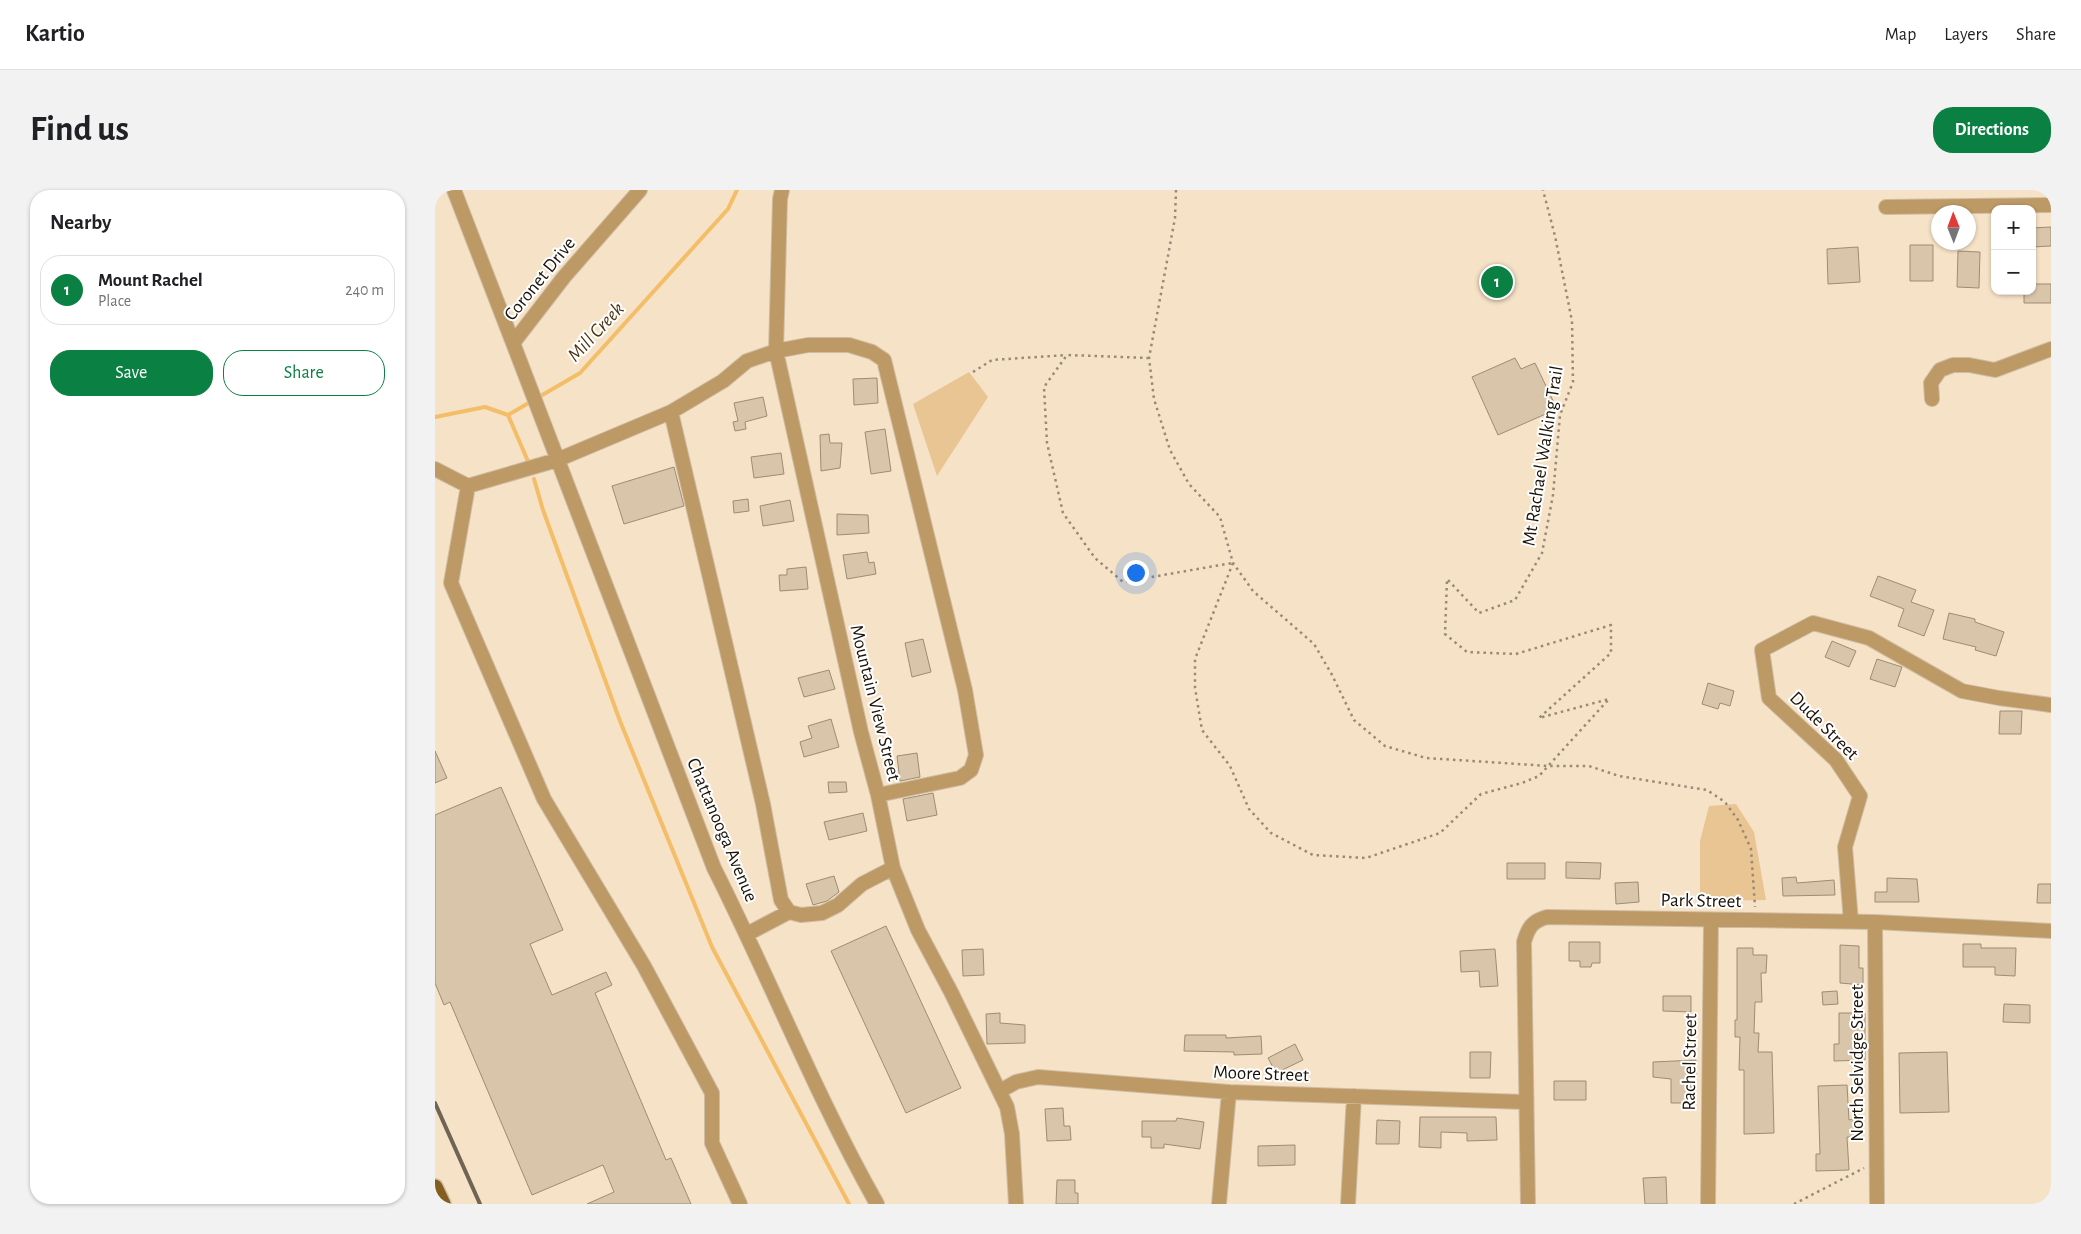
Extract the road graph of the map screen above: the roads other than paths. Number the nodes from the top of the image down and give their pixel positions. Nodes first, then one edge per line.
1 (454, 190) edge
2 (640, 190) edge
3 (782, 190) edge
4 (2051, 205) edge
5 (1886, 207) dead end
6 (513, 343) junction
7 (2051, 349) edge
8 (776, 351) junction
9 (1932, 400) dead end
10 (671, 412) junction
11 (557, 460) junction
12 (435, 469) edge
13 (468, 486) junction
14 (2051, 705) edge
15 (878, 795) junction
16 (893, 868) junction
17 (789, 912) junction
18 (1711, 920) junction
19 (1851, 922) junction
20 (1875, 922) junction
21 (2051, 931) edge
22 (747, 934) junction
23 (1000, 1090) junction
24 (1229, 1092) junction
25 (1354, 1096) junction
26 (1525, 1102) junction
27 (435, 1186) edge
28 (872, 1202) edge
29 (443, 1204) edge
30 (740, 1204) edge
31 (1016, 1204) edge
32 (1219, 1204) edge
33 (1348, 1204) edge
34 (1528, 1204) edge
35 (1708, 1204) edge
36 (1877, 1204) edge

1 - 6 street
2 - 6 street, Coronet Drive
3 - 8 street, Mountain View Street
4 - 5 street
6 - 11 street, Coronet Drive
7 - 9 street
8 - 10 street
8 - 15 street, Mountain View Street
8 - 15 street
10 - 11 street
10 - 17 street
11 - 13 street
11 - 22 street, Chattanooga Avenue
12 - 13 street
13 - 30 street
14 - 19 street, Dude Street
15 - 16 street, Mountain View Street
16 - 17 street
16 - 23 street, Mountain View Street
17 - 22 street
18 - 19 street, Park Street
18 - 26 street, Park Street
18 - 35 street, Rachel Street
19 - 20 street, Park Street
20 - 21 street, Park Street
20 - 36 street, North Selvidge Street
22 - 28 street, Chattanooga Avenue
23 - 24 street, Moore Street
23 - 31 street, Mountain View Street
24 - 25 street, Moore Street
24 - 32 street
25 - 26 street, Moore Street
25 - 33 street
26 - 34 street, Park Street
27 - 29 main road

